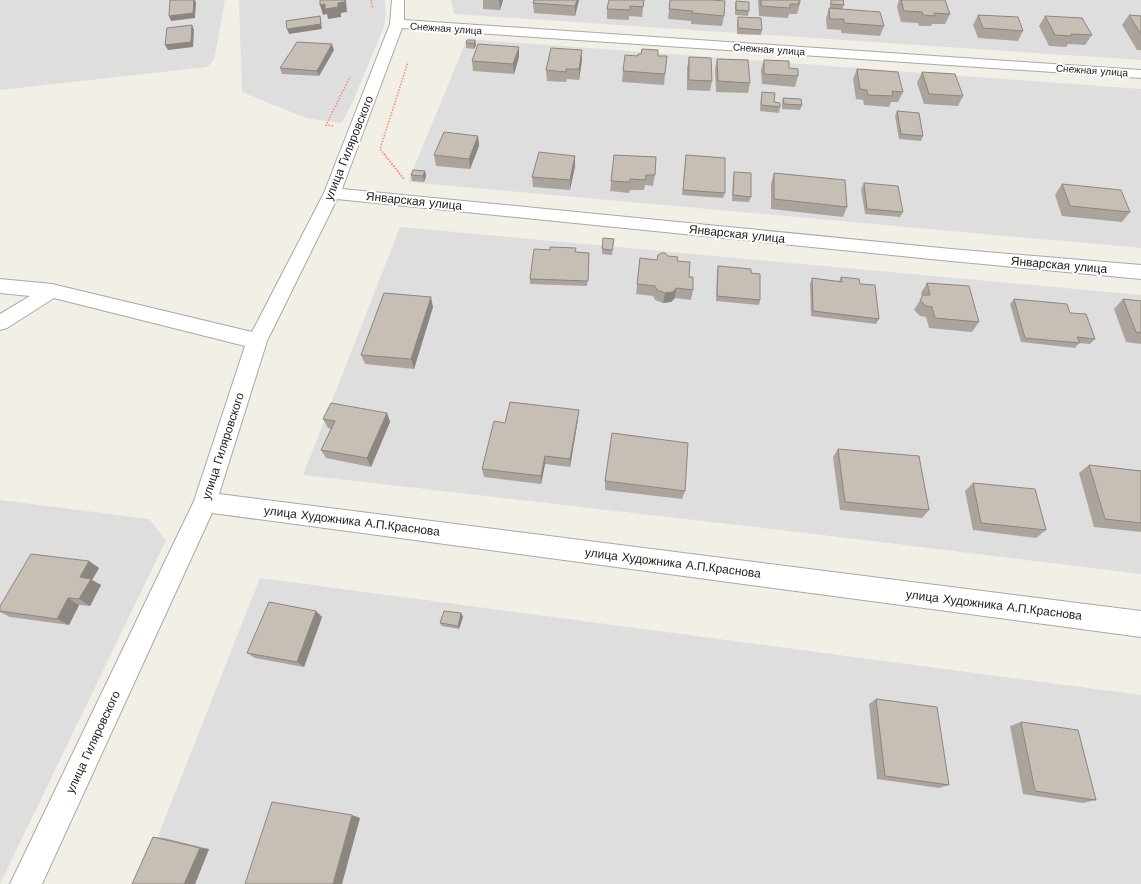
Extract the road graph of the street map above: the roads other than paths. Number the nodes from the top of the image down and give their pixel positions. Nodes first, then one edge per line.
1 (398, 0) edge
2 (397, 24) junction
3 (1141, 74) edge
4 (332, 193) junction
5 (1141, 272) edge
6 (0, 286) edge
7 (52, 291) junction
8 (0, 323) edge
9 (257, 341) junction
10 (205, 502) junction
11 (1141, 624) edge
12 (26, 884) edge

1 - 2 street, улица Гиляровского
2 - 3 street, Снежная улица
2 - 4 street, улица Гиляровского
4 - 5 street, Январская улица
4 - 9 street, улица Гиляровского
6 - 7 street
7 - 8 street
7 - 9 street
9 - 10 street, улица Гиляровского
10 - 11 street, улица Художника А.П.Краснова
10 - 12 street, улица Гиляровского

